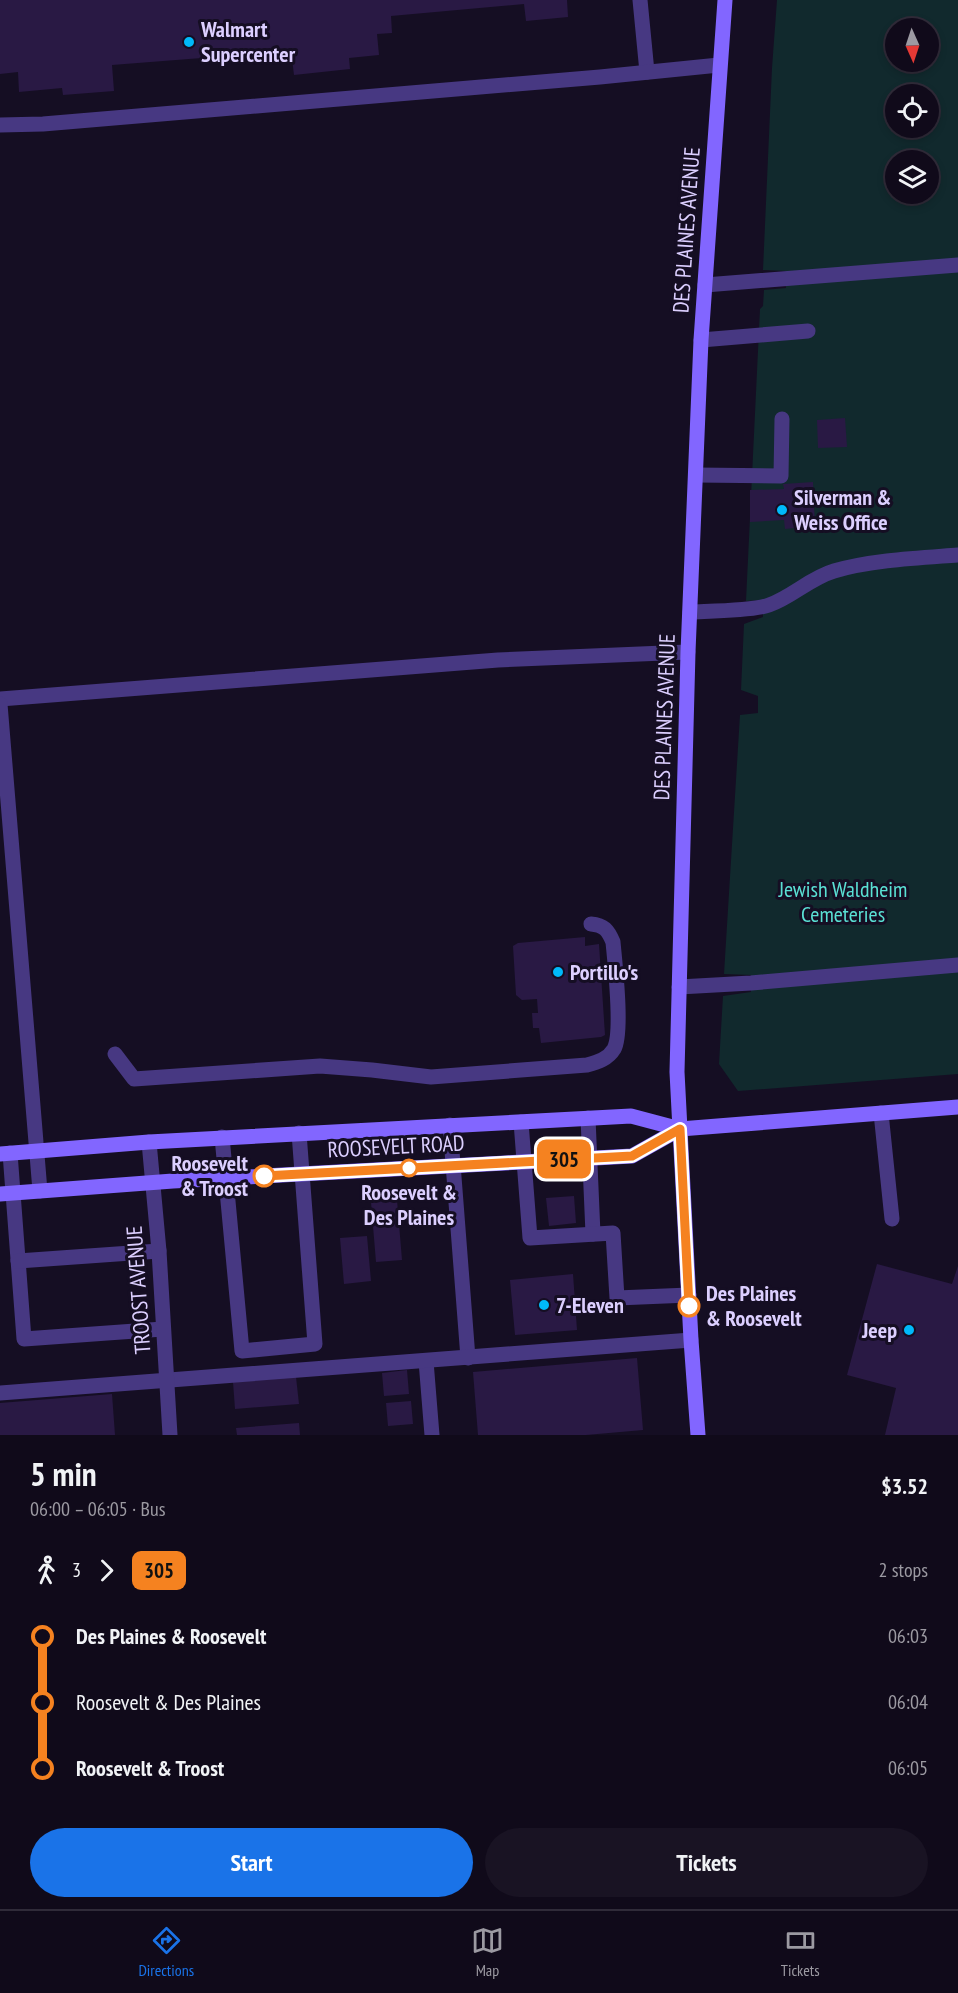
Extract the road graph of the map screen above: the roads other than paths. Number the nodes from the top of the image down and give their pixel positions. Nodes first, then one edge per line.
1 (640, 0) edge
2 (725, 0) edge
3 (719, 65) junction
4 (647, 72) junction
5 (0, 125) edge
6 (958, 265) edge
7 (705, 285) junction
8 (808, 331) dead end
9 (701, 340) junction
10 (782, 419) dead end
11 (696, 475) junction
12 (958, 555) edge
13 (690, 612) junction
14 (688, 652) junction
15 (0, 699) edge
16 (0, 704) edge
17 (5, 829) edge
18 (591, 924) dead end
19 (958, 965) edge
20 (679, 987) junction
21 (115, 1054) dead end
22 (958, 1107) edge
23 (881, 1113) junction
24 (588, 1118) junction
25 (522, 1122) junction
26 (450, 1125) junction
27 (680, 1129) junction
28 (299, 1133) junction
29 (222, 1137) junction
30 (149, 1142) junction
31 (37, 1151) junction
32 (5, 1153) edge
33 (590, 1158) junction
34 (524, 1161) junction
35 (453, 1166) junction
36 (302, 1173) junction
37 (226, 1178) junction
38 (153, 1182) junction
39 (40, 1191) junction
40 (6, 1194) edge
41 (892, 1219) dead end
42 (593, 1234) junction
43 (159, 1251) junction
44 (18, 1261) junction
45 (689, 1295) junction
46 (163, 1329) junction
47 (691, 1340) junction
48 (468, 1358) junction
49 (426, 1361) junction
50 (166, 1380) junction
51 (0, 1393) edge
52 (170, 1435) edge
53 (432, 1435) edge
54 (698, 1435) edge

1 - 4 street
2 - 3 main road, DES PLAINES AVENUE
3 - 4 street
3 - 7 main road, DES PLAINES AVENUE
4 - 5 street
6 - 7 street
7 - 9 main road, DES PLAINES AVENUE
8 - 9 street
9 - 11 main road, DES PLAINES AVENUE
10 - 11 street
11 - 13 main road, DES PLAINES AVENUE
12 - 13 street
13 - 14 main road, DES PLAINES AVENUE
14 - 15 street
14 - 20 main road, DES PLAINES AVENUE
16 - 17 street
17 - 31 street
18 - 21 street
19 - 20 street
20 - 27 main road, DES PLAINES AVENUE
22 - 23 main road, ROOSEVELT ROAD
23 - 27 main road, ROOSEVELT ROAD
23 - 41 street
24 - 25 main road, ROOSEVELT ROAD
24 - 27 main road, ROOSEVELT ROAD
24 - 33 street
25 - 26 main road, ROOSEVELT ROAD
25 - 34 street
26 - 28 main road, ROOSEVELT ROAD
26 - 35 street
27 - 33 main road, ROOSEVELT ROAD
27 - 45 main road, DES PLAINES AVENUE
28 - 29 main road, ROOSEVELT ROAD
28 - 36 street
29 - 30 main road, ROOSEVELT ROAD
29 - 37 street
30 - 31 main road, ROOSEVELT ROAD
30 - 38 street, TROOST AVENUE
31 - 32 main road, ROOSEVELT ROAD
31 - 39 street
32 - 40 street
33 - 34 main road, ROOSEVELT ROAD
33 - 42 street
34 - 35 main road, ROOSEVELT ROAD
34 - 42 street
35 - 36 main road, ROOSEVELT ROAD
35 - 48 street
36 - 37 main road, ROOSEVELT ROAD
36 - 37 street
37 - 38 main road, ROOSEVELT ROAD
38 - 39 main road, ROOSEVELT ROAD
38 - 43 street, TROOST AVENUE
39 - 40 main road, ROOSEVELT ROAD
40 - 44 street
42 - 45 street
43 - 44 street
43 - 46 street, TROOST AVENUE
44 - 46 street
45 - 47 main road, DES PLAINES AVENUE
46 - 50 street, TROOST AVENUE
47 - 48 street
47 - 54 main road, DES PLAINES AVENUE
48 - 49 street
49 - 50 street
49 - 53 street
50 - 51 street
50 - 52 street, TROOST AVENUE

